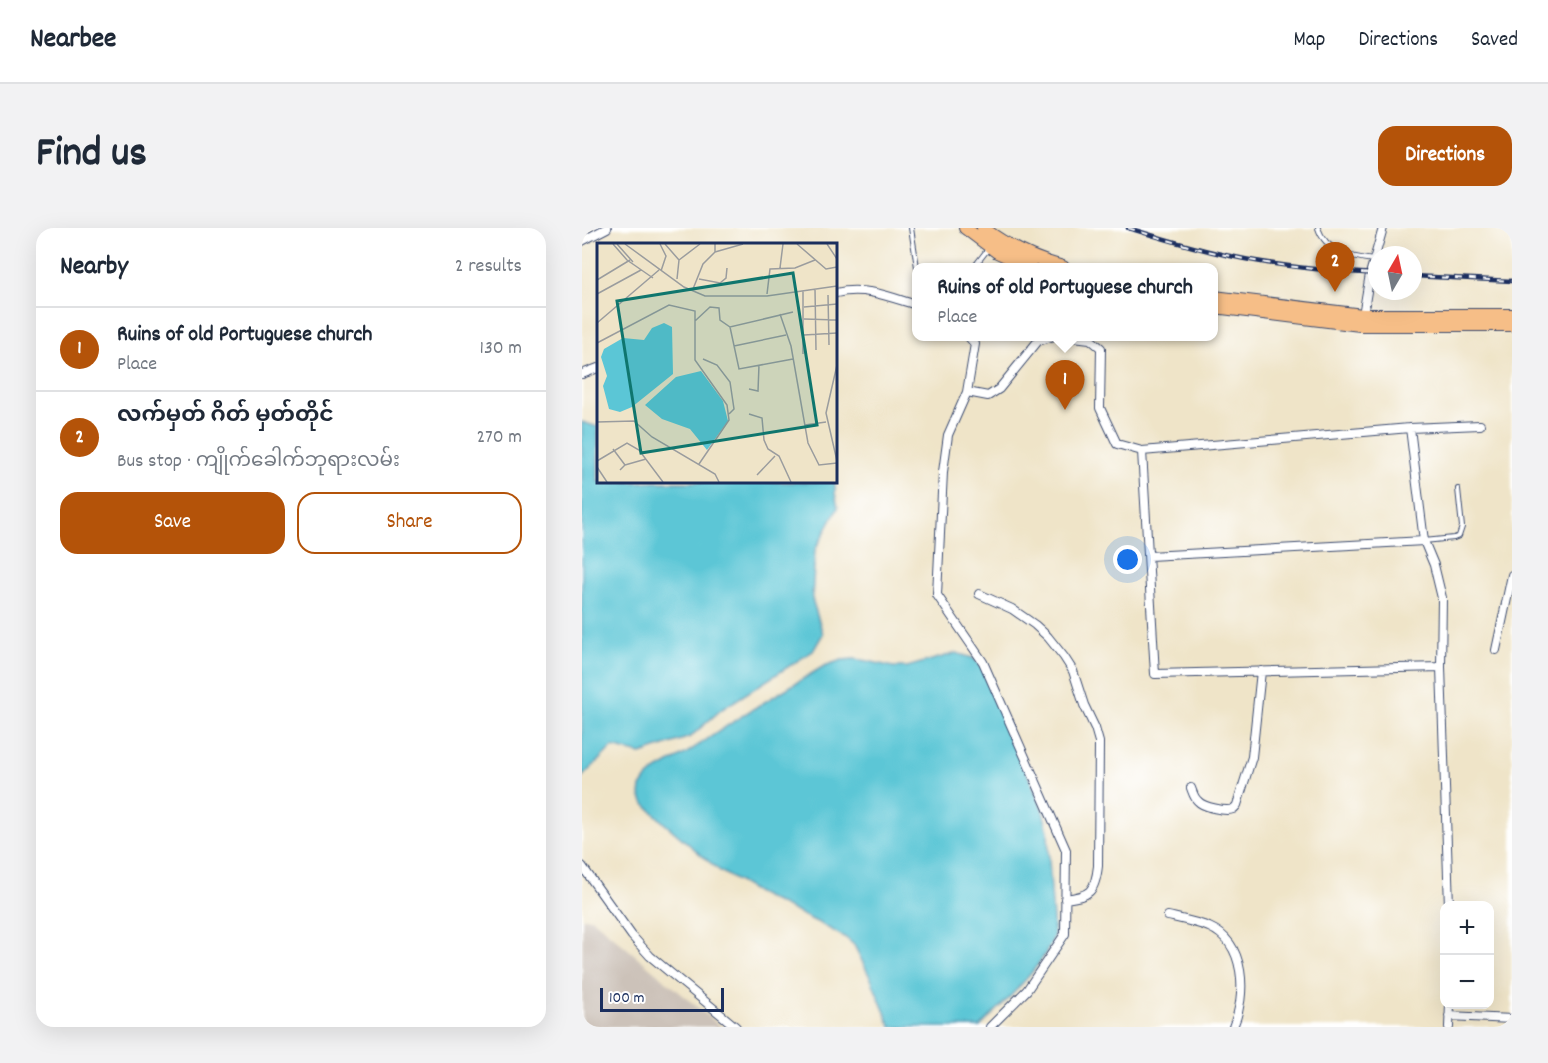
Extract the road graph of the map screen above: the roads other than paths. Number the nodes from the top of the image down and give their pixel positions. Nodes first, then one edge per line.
1 (607, 228) edge
2 (911, 228) edge
3 (965, 228) edge
4 (1318, 228) edge
5 (1383, 228) edge
6 (985, 229) edge
7 (582, 241) edge
8 (989, 246) junction
9 (1378, 246) edge
10 (1368, 259) edge
11 (916, 263) edge
12 (977, 263) edge
13 (1021, 263) edge
14 (1046, 263) edge
15 (1368, 286) edge
16 (837, 293) edge
17 (1218, 297) edge
18 (912, 304) edge
19 (1218, 307) edge
20 (1363, 315) junction
21 (1512, 315) edge
22 (1512, 325) edge
23 (973, 341) edge
24 (1038, 341) edge
25 (1092, 341) edge
26 (597, 368) edge
27 (582, 374) edge
28 (967, 392) junction
29 (1480, 425) dead end
30 (1410, 428) junction
31 (1142, 452) junction
32 (1458, 489) dead end
33 (1424, 541) junction
34 (1149, 556) junction
35 (1512, 575) edge
36 (979, 594) dead end
37 (1496, 650) dead end
38 (1441, 667) junction
39 (1261, 671) junction
40 (1191, 788) dead end
41 (582, 866) edge
42 (1065, 899) junction
43 (1449, 901) edge
44 (1168, 916) dead end
45 (1450, 1009) edge
46 (1449, 1016) junction
47 (1512, 1019) edge
48 (736, 1027) edge
49 (990, 1027) edge
50 (1233, 1027) edge
51 (1449, 1027) edge

1 - 7 street
2 - 11 lane
3 - 8 main road
4 - 10 lane
5 - 9 street
6 - 14 main road
8 - 12 lane
8 - 13 main road
15 - 20 street
16 - 18 street
17 - 20 main road
19 - 22 main road
20 - 21 main road
23 - 28 street
24 - 28 street
25 - 31 street
26 - 27 street
28 - 42 street
29 - 30 street
30 - 31 street
30 - 33 street
31 - 34 street
32 - 33 lane
33 - 34 street
33 - 38 street
34 - 39 street
35 - 37 street
36 - 42 street
38 - 39 street
38 - 43 street
39 - 40 street
41 - 48 street
42 - 49 street
44 - 50 street
45 - 46 street
46 - 47 street
46 - 51 street

